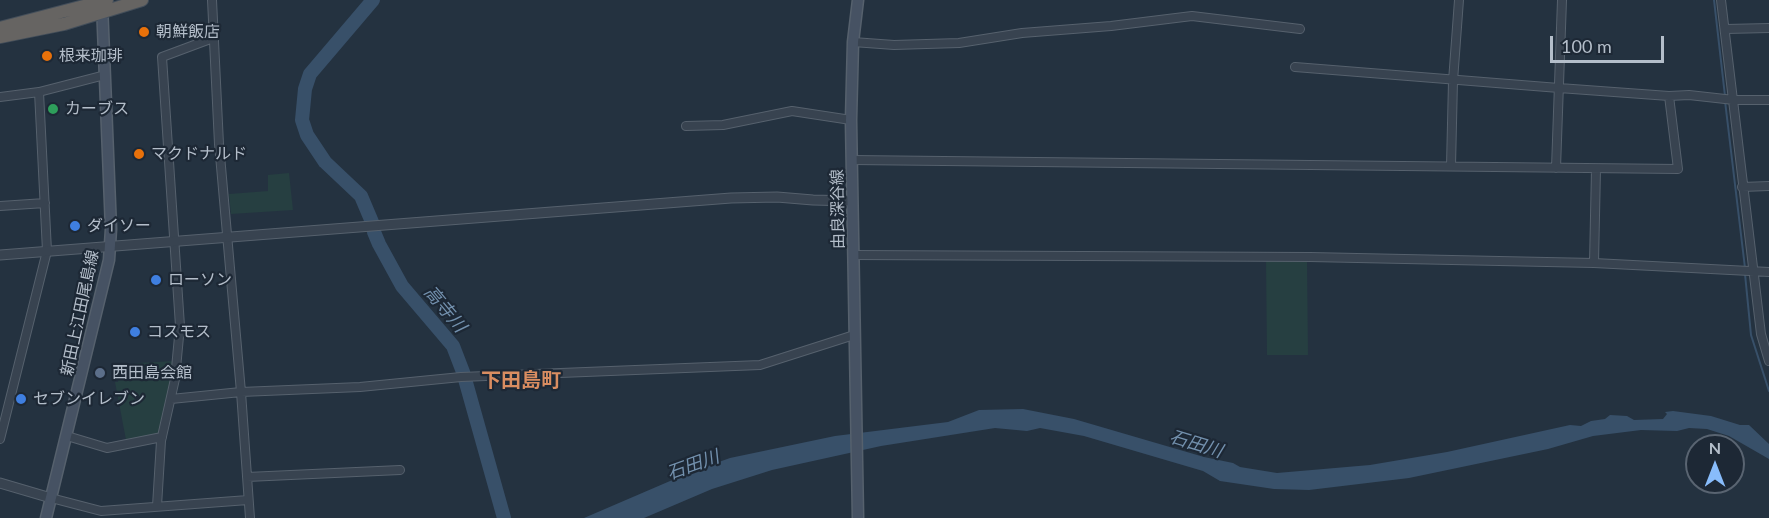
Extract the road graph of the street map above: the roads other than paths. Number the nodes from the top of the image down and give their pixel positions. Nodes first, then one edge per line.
1 (142, 0) edge
2 (212, 0) edge
3 (858, 0) edge
4 (1459, 0) edge
5 (1562, 0) edge
6 (1721, 0) edge
7 (103, 4) edge
8 (0, 27) edge
9 (1300, 28) dead end
10 (1769, 28) edge
11 (1726, 29) junction
12 (0, 38) edge
13 (213, 38) junction
14 (853, 42) junction
15 (1295, 67) dead end
16 (105, 75) junction
17 (1453, 81) junction
18 (1559, 88) junction
19 (39, 92) junction
20 (1669, 96) junction
21 (0, 97) edge
22 (1734, 100) junction
23 (1769, 100) edge
24 (851, 120) junction
25 (686, 126) dead end
26 (852, 160) junction
27 (1451, 166) junction
28 (1556, 168) junction
29 (1596, 169) junction
30 (1769, 186) edge
31 (1743, 187) junction
32 (852, 201) junction
33 (45, 203) junction
34 (0, 206) edge
35 (228, 239) junction
36 (173, 243) junction
37 (110, 248) junction
38 (47, 251) junction
39 (0, 255) edge
40 (854, 255) junction
41 (1594, 263) junction
42 (1747, 271) junction
43 (1769, 272) edge
44 (1765, 333) edge
45 (854, 335) junction
46 (1769, 361) edge
47 (241, 392) junction
48 (171, 399) junction
49 (67, 436) junction
50 (162, 437) junction
51 (0, 439) edge
52 (400, 470) dead end
53 (247, 477) junction
54 (0, 483) edge
55 (51, 498) junction
56 (248, 500) junction
57 (157, 506) junction
58 (101, 514) edge
59 (46, 518) edge
60 (250, 518) edge
61 (858, 518) edge

1 - 7 highway
2 - 13 street
3 - 14 main road, 由良深谷線
4 - 17 street
5 - 18 street
6 - 11 street
7 - 8 highway
7 - 12 highway
7 - 16 main road, 新田上江田尾島線
9 - 14 street
10 - 11 street
11 - 22 street
13 - 35 street
13 - 36 street
14 - 24 main road, 由良深谷線
15 - 17 street
16 - 19 street
16 - 37 main road, 新田上江田尾島線
17 - 18 street
17 - 27 street
18 - 20 street
18 - 28 street
19 - 21 street
19 - 33 street
20 - 22 street
20 - 29 street
22 - 23 street
22 - 31 street
24 - 25 street
24 - 26 main road, 由良深谷線
26 - 27 street
26 - 32 main road, 由良深谷線
27 - 28 street
28 - 29 street
29 - 41 street
30 - 31 street
31 - 42 street
32 - 35 street
32 - 40 main road, 由良深谷線
33 - 34 street
33 - 38 street
35 - 36 street
35 - 47 street
36 - 37 street
36 - 48 street
37 - 38 street
37 - 49 main road, 新田上江田尾島線
38 - 39 street
38 - 51 street
40 - 41 street
40 - 45 main road, 由良深谷線
41 - 42 street
42 - 43 street
42 - 44 street
44 - 46 street
45 - 47 street
45 - 61 main road, 由良深谷線
47 - 48 street
47 - 53 street
48 - 50 street
49 - 50 street
49 - 55 main road, 新田上江田尾島線
50 - 57 street
52 - 53 street
53 - 56 street
54 - 55 street
55 - 58 street
55 - 59 main road, 新田上江田尾島線
56 - 57 street
56 - 60 street
57 - 58 street

